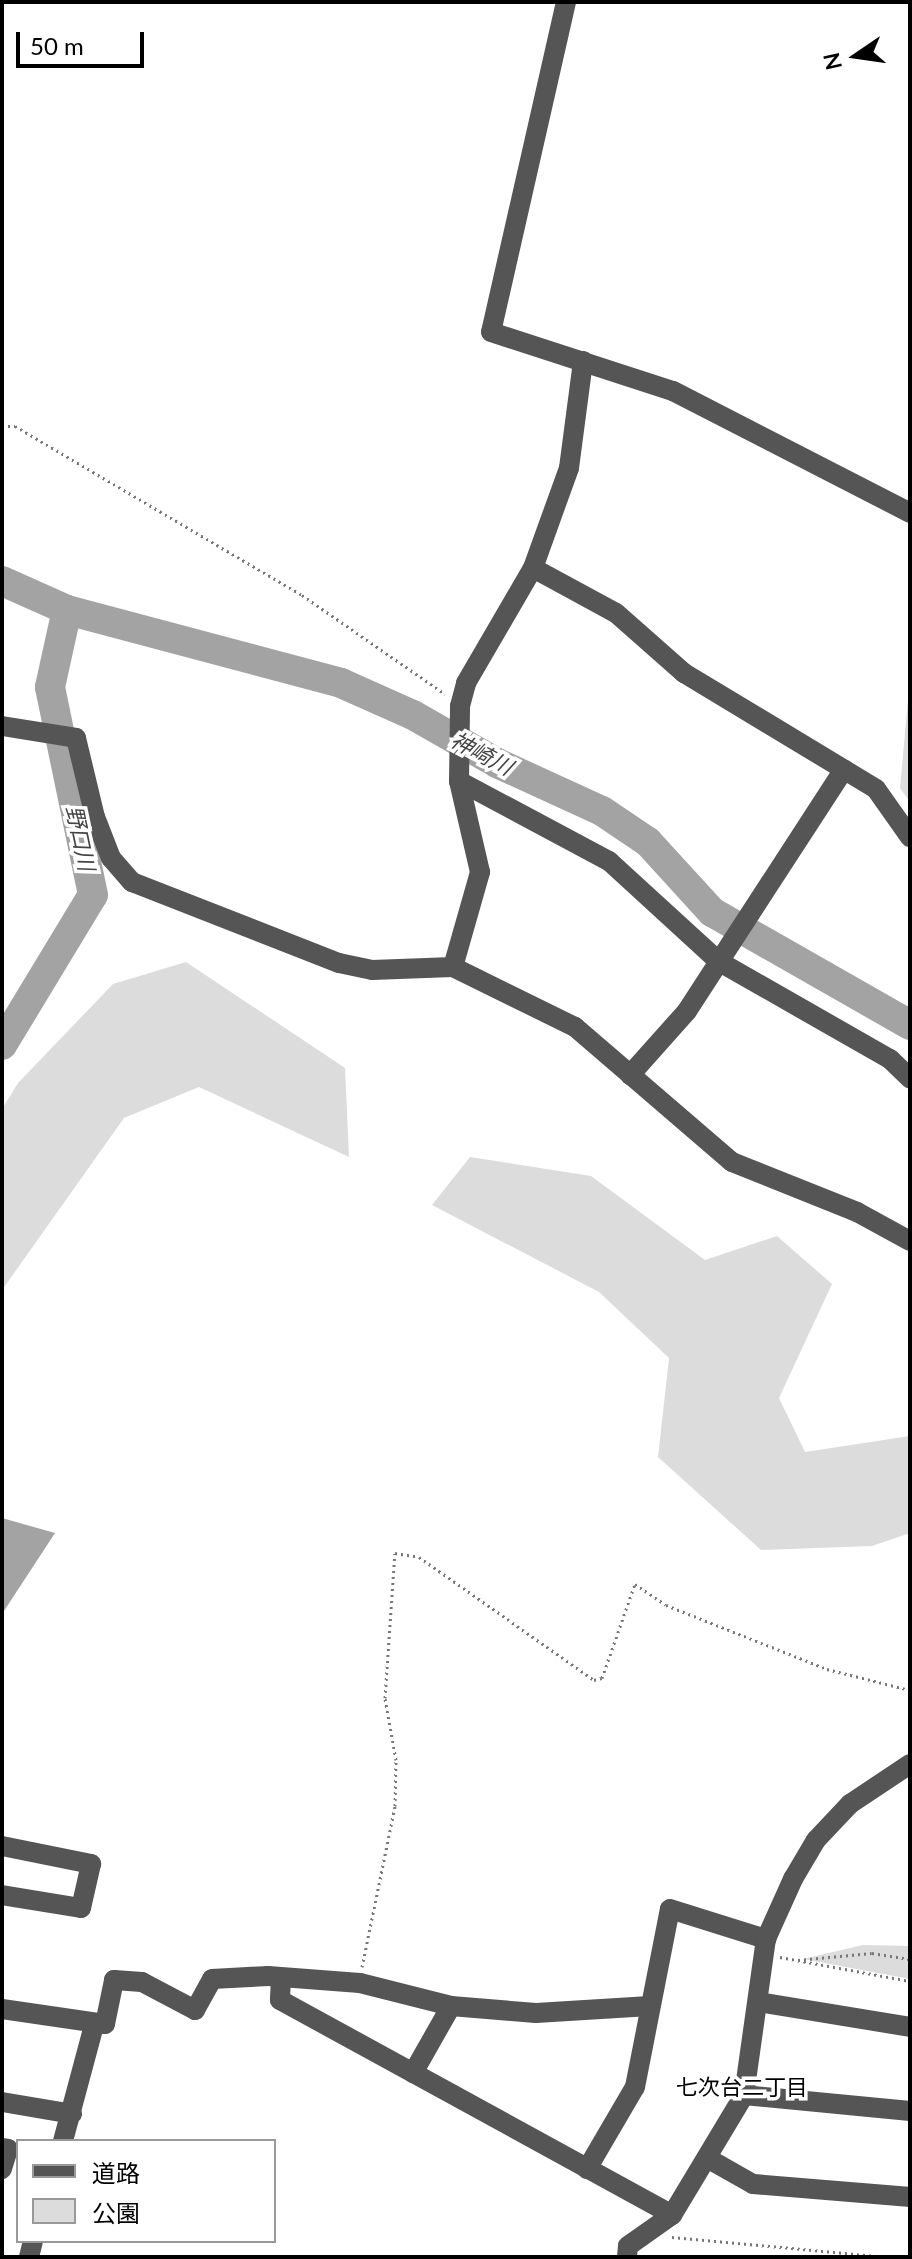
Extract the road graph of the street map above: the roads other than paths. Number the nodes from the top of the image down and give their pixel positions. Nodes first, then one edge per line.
1 (566, 2) edge
2 (583, 361) junction
3 (910, 513) edge
4 (533, 568) junction
5 (2, 726) edge
6 (844, 769) junction
7 (459, 781) junction
8 (910, 837) edge
9 (718, 961) junction
10 (453, 967) junction
11 (630, 1075) junction
12 (910, 1078) edge
13 (910, 1241) edge
14 (910, 1764) edge
15 (2, 1846) edge
16 (2, 1895) edge
17 (765, 1947) junction
18 (281, 1979) junction
19 (758, 2002) junction
20 (451, 2006) junction
21 (650, 2006) junction
22 (2, 2009) edge
23 (94, 2025) junction
24 (910, 2027) edge
25 (413, 2073) junction
26 (744, 2095) junction
27 (2, 2102) edge
28 (910, 2111) edge
29 (72, 2114) junction
30 (64, 2139) edge
31 (2, 2148) edge
32 (707, 2158) junction
33 (2, 2169) edge
34 (587, 2169) junction
35 (910, 2197) edge
36 (672, 2215) junction
37 (627, 2257) edge

1 - 2 street
2 - 3 street
2 - 4 street
4 - 6 street
4 - 7 street
5 - 10 street
6 - 8 street
6 - 9 street
7 - 9 street
7 - 10 street
9 - 11 street
9 - 12 street
10 - 11 street
11 - 13 street
14 - 17 street
15 - 16 street
17 - 19 street
17 - 21 street
18 - 20 street
18 - 23 street
18 - 25 street
19 - 24 street
19 - 26 street
20 - 21 street
20 - 25 street
21 - 34 street
22 - 23 street
23 - 29 street
25 - 34 street
26 - 28 street
26 - 32 street
27 - 29 street
29 - 30 street
31 - 33 street
32 - 35 street
32 - 36 street
34 - 36 street
36 - 37 street

